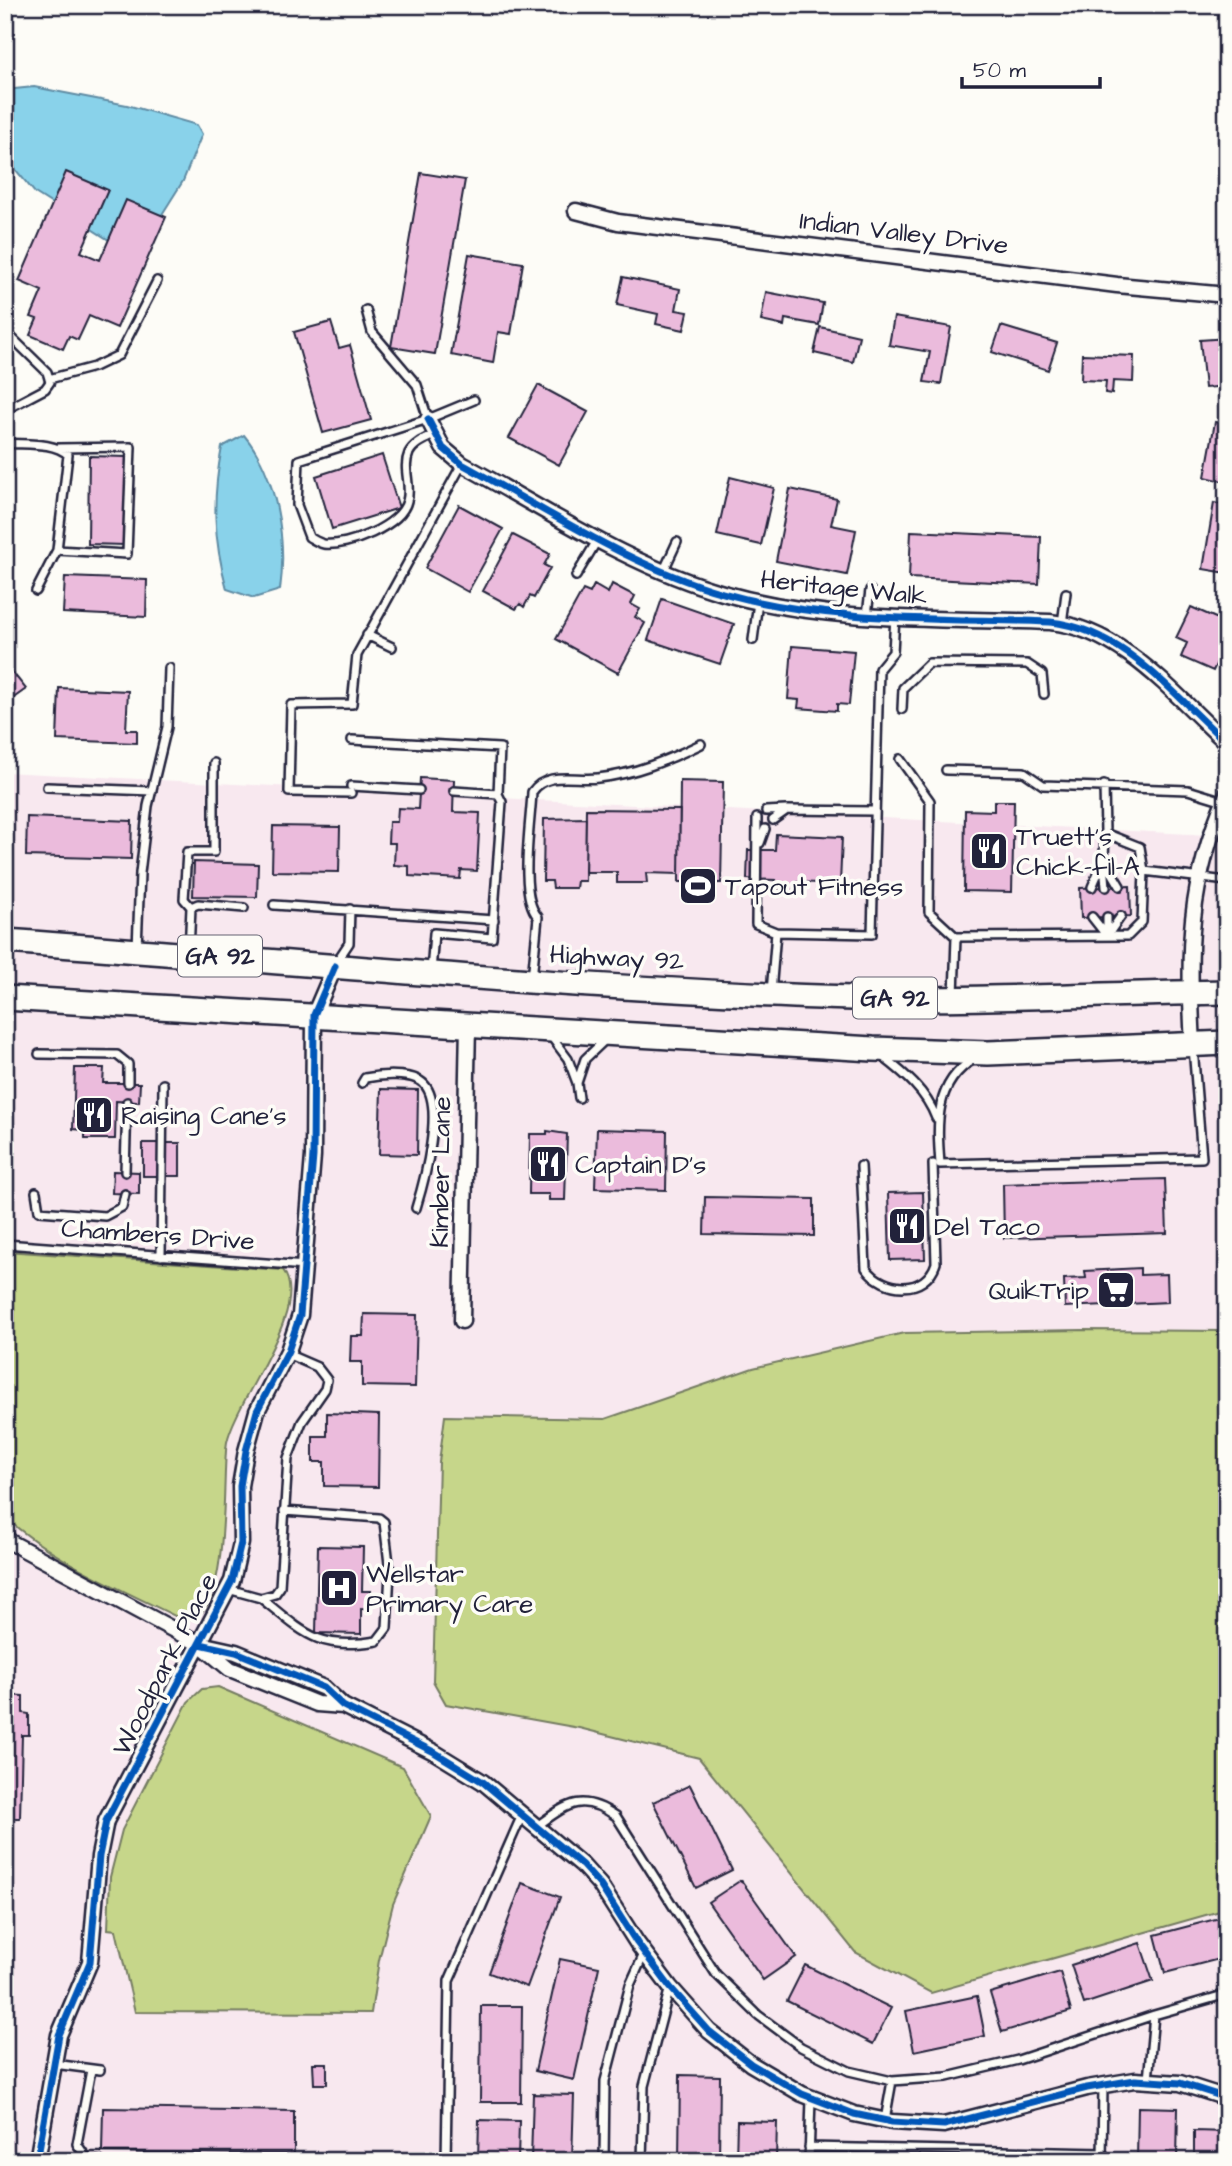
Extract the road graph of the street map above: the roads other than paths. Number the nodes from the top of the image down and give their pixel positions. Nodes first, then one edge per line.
1 (576, 211) dead end
2 (157, 281) dead end
3 (1227, 295) edge
4 (366, 310) dead end
5 (5, 331) edge
6 (49, 379) junction
7 (474, 400) dead end
8 (5, 410) edge
9 (428, 419) junction
10 (436, 434) junction
11 (5, 443) edge
12 (59, 448) junction
13 (461, 464) junction
14 (598, 538) junction
15 (677, 542) dead end
16 (57, 550) junction
17 (664, 570) junction
18 (576, 576) dead end
19 (870, 590) dead end
20 (36, 591) dead end
21 (1066, 593) dead end
22 (758, 601) junction
23 (867, 615) junction
24 (895, 616) junction
25 (1062, 624) junction
26 (367, 635) junction
27 (753, 640) dead end
28 (393, 647) dead end
29 (169, 668) dead end
30 (1044, 694) dead end
31 (902, 709) dead end
32 (352, 740) dead end
33 (1227, 743) edge
34 (701, 744) dead end
35 (900, 759) dead end
36 (214, 763) dead end
37 (946, 770) dead end
38 (1104, 785) junction
39 (47, 787) dead end
40 (419, 790) dead end
41 (152, 791) junction
42 (454, 791) dead end
43 (498, 794) junction
44 (1225, 797) edge
45 (787, 810) junction
46 (766, 811) dead end
47 (874, 811) junction
48 (757, 818) dead end
49 (772, 820) dead end
50 (765, 829) dead end
51 (1105, 833) junction
52 (759, 847) junction
53 (1104, 859) junction
54 (1144, 871) junction
55 (1198, 877) junction
56 (1227, 881) edge
57 (1120, 886) dead end
58 (1092, 887) dead end
59 (1106, 887) dead end
60 (274, 905) dead end
61 (191, 907) junction
62 (244, 908) dead end
63 (350, 909) junction
64 (1121, 916) dead end
65 (1092, 917) dead end
66 (1107, 917) dead end
67 (494, 920) junction
68 (776, 932) junction
69 (1107, 936) junction
70 (956, 937) junction
71 (5, 941) edge
72 (137, 949) junction
73 (189, 953) junction
74 (335, 965) junction
75 (431, 972) junction
76 (532, 979) junction
77 (1227, 992) edge
78 (771, 993) junction
79 (1190, 993) junction
80 (5, 998) edge
81 (953, 998) junction
82 (314, 1015) junction
83 (468, 1024) junction
84 (541, 1030) junction
85 (613, 1035) junction
86 (1227, 1043) edge
87 (1193, 1046) junction
88 (873, 1049) junction
89 (39, 1054) dead end
90 (988, 1054) junction
91 (128, 1083) dead end
92 (362, 1083) dead end
93 (577, 1083) junction
94 (163, 1084) dead end
95 (579, 1098) dead end
96 (127, 1102) dead end
97 (937, 1122) junction
98 (933, 1164) dead end
99 (860, 1166) dead end
100 (125, 1172) dead end
101 (36, 1192) dead end
102 (125, 1194) dead end
103 (416, 1208) dead end
104 (5, 1244) edge
105 (160, 1256) junction
106 (307, 1266) junction
107 (462, 1321) dead end
108 (286, 1354) junction
109 (284, 1511) junction
110 (5, 1536) edge
111 (228, 1589) junction
112 (261, 1598) junction
113 (200, 1644) junction
114 (522, 1815) junction
115 (537, 1826) junction
116 (645, 1953) junction
117 (670, 1987) junction
118 (1227, 1994) edge
119 (1154, 2015) junction
120 (53, 2064) junction
121 (91, 2070) junction
122 (100, 2070) dead end
123 (1148, 2080) junction
124 (892, 2081) junction
125 (1103, 2085) junction
126 (811, 2097) junction
127 (1227, 2098) edge
128 (885, 2120) junction
129 (810, 2147) junction
130 (1102, 2157) edge
131 (37, 2161) edge
132 (100, 2161) edge
133 (446, 2161) edge
134 (604, 2161) edge
135 (642, 2161) edge
136 (809, 2161) edge

1 - 3 street, Indian Valley Drive
2 - 6 lane
4 - 9 lane
5 - 6 lane
6 - 8 lane
7 - 9 lane
9 - 10 street, Heritage Walk
9 - 10 lane
10 - 13 street, Heritage Walk
11 - 12 lane
12 - 16 lane
12 - 16 lane
13 - 14 street, Heritage Walk
13 - 26 lane
14 - 17 street, Heritage Walk
14 - 18 lane
15 - 17 lane
16 - 20 lane
17 - 22 street, Heritage Walk
19 - 23 lane
21 - 25 lane
22 - 23 street, Heritage Walk
22 - 27 lane
23 - 24 street, Heritage Walk
24 - 25 street, Heritage Walk
24 - 47 lane
25 - 33 street, Heritage Walk
26 - 28 lane
26 - 40 lane
29 - 41 lane
30 - 31 lane
32 - 43 lane
34 - 76 lane
35 - 70 lane
36 - 61 lane
37 - 38 lane
38 - 44 lane
38 - 51 lane
39 - 41 lane
41 - 72 lane
42 - 43 lane
43 - 67 lane
44 - 55 street
45 - 46 lane
45 - 47 lane
45 - 49 lane
47 - 68 lane
48 - 52 lane
50 - 52 lane
51 - 53 lane
51 - 54 lane
52 - 68 lane
53 - 57 lane
53 - 58 lane
53 - 59 lane
54 - 55 lane
54 - 69 lane
55 - 56 lane
55 - 79 street
60 - 63 lane
61 - 62 lane
61 - 73 lane
63 - 67 lane
63 - 74 lane
64 - 69 lane
65 - 69 lane
66 - 69 lane
67 - 75 lane
68 - 78 lane
69 - 70 lane
70 - 81 lane
71 - 72 main road, Highway 92 / GA 92
72 - 73 main road, Highway 92 / GA 92
73 - 74 main road, Highway 92 / GA 92
74 - 75 main road, Highway 92 / GA 92
74 - 82 street, Woodpark Place
75 - 76 main road, Highway 92 / GA 92
76 - 78 main road, Highway 92 / GA 92
77 - 79 main road, Highway 92 / GA 92
78 - 81 main road, Highway 92 / GA 92
79 - 81 main road, Highway 92 / GA 92
79 - 87 street
80 - 82 main road, GA 92
82 - 83 main road, GA 92
82 - 106 street, Woodpark Place
83 - 84 main road, GA 92
83 - 107 street, Kimber Lane
84 - 85 main road, GA 92
84 - 93 lane
85 - 88 main road, GA 92
85 - 93 lane
86 - 87 main road, GA 92
87 - 90 main road, GA 92
87 - 97 lane
88 - 90 main road, GA 92
88 - 97 lane
89 - 91 lane
90 - 97 lane
92 - 103 lane
93 - 95 lane
94 - 105 lane
96 - 100 lane
98 - 99 lane
101 - 102 lane
104 - 105 lane, Chambers Drive
105 - 106 lane, Chambers Drive
106 - 108 street, Woodpark Place
108 - 109 lane
108 - 111 street, Woodpark Place
109 - 112 lane
109 - 112 lane
110 - 113 street
111 - 112 lane
111 - 113 street, Woodpark Place
113 - 114 street
113 - 120 street, Woodpark Place
114 - 115 street
114 - 133 lane
115 - 116 street
115 - 124 lane
116 - 117 street
116 - 134 lane
117 - 126 street
117 - 135 lane
118 - 119 lane
119 - 123 lane
119 - 124 lane
120 - 121 lane
120 - 131 street, Woodpark Place
121 - 122 lane
121 - 132 lane
123 - 125 street
123 - 127 street
124 - 128 lane
125 - 128 street
125 - 130 lane
126 - 128 street
126 - 129 lane
129 - 130 lane
129 - 136 lane

